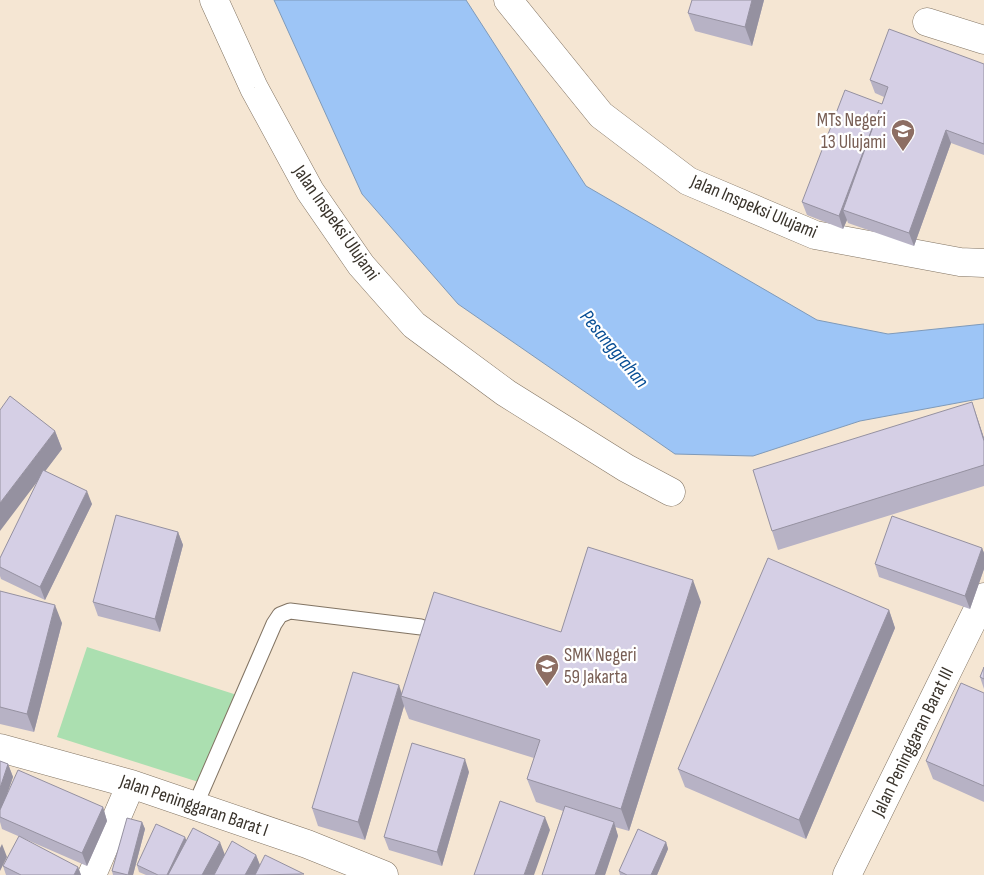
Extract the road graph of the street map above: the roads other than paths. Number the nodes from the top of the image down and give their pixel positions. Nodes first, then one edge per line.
1 (214, 0) edge
2 (508, 0) edge
3 (927, 22) dead end
4 (984, 40) edge
5 (984, 263) edge
6 (671, 492) dead end
7 (981, 603) edge
8 (421, 627) edge
9 (0, 748) edge
10 (131, 784) junction
11 (195, 806) junction
12 (92, 875) edge
13 (384, 875) edge
14 (847, 875) edge

1 - 6 street, Jalan Inspeksi Ulujami
2 - 5 street, Jalan Inspeksi Ulujami
3 - 4 street
7 - 14 street, Jalan Peninggaran Barat III
8 - 11 lane
9 - 10 street, Jalan Peninggaran Barat I
10 - 11 street, Jalan Peninggaran Barat I
10 - 12 street
11 - 13 street, Jalan Peninggaran Barat I

